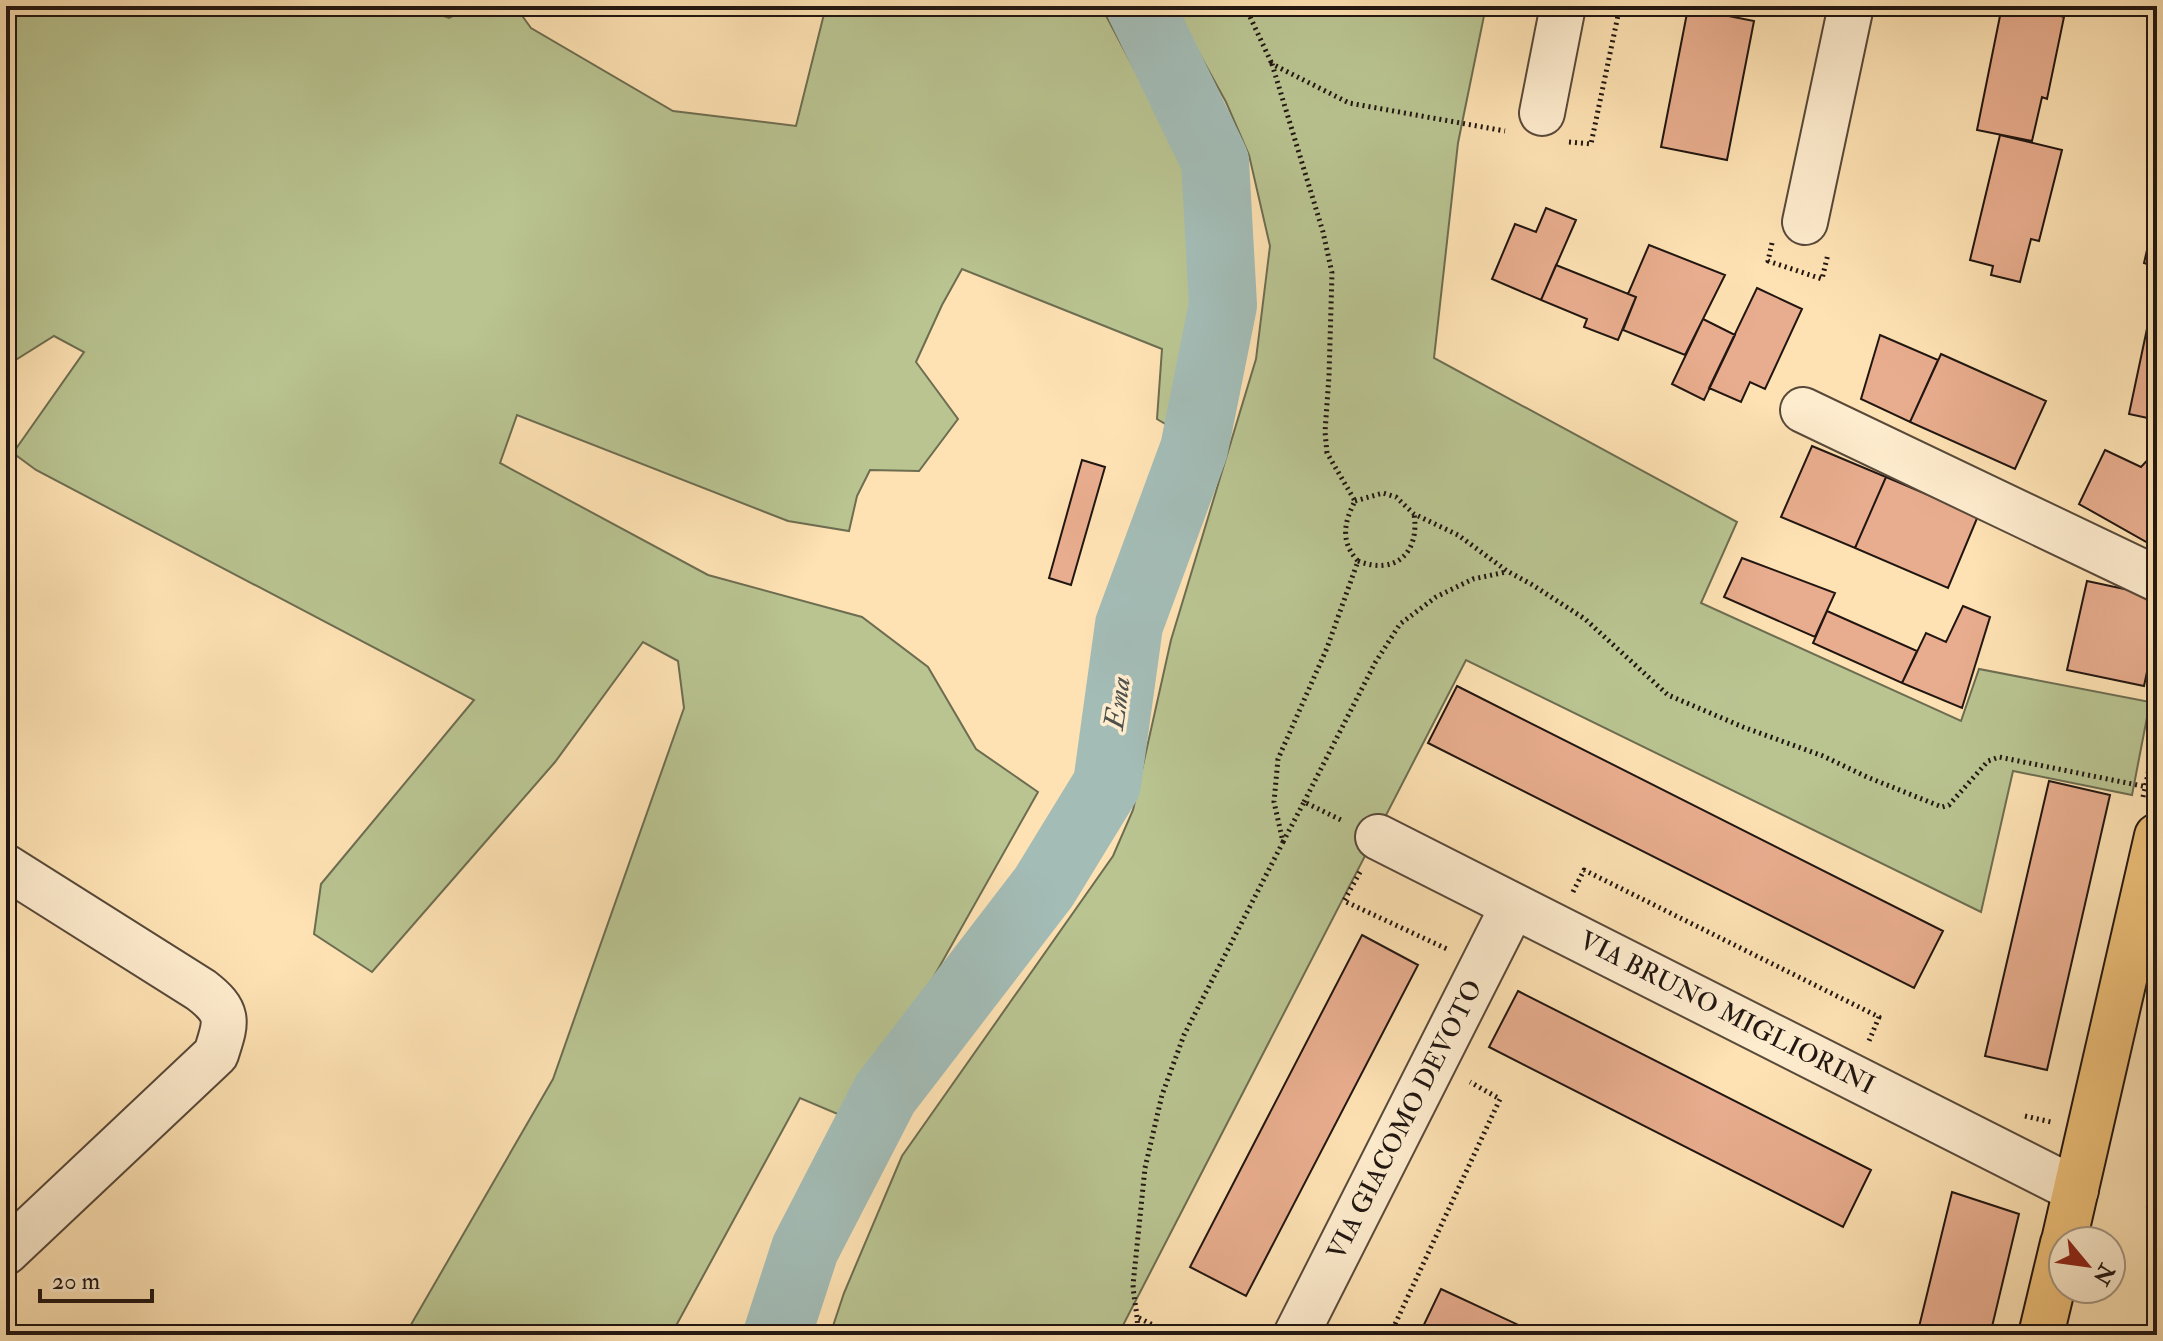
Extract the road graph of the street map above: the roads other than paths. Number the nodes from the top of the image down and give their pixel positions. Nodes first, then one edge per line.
1 (1563, 6) edge
2 (1851, 6) edge
3 (1539, 125) road end
4 (1805, 222) dead end
5 (1803, 410) dead end
6 (2157, 579) edge
7 (2157, 836) edge
8 (1378, 837) road end
9 (6, 867) edge
10 (2152, 883) edge
11 (1513, 906) junction
12 (2076, 1190) junction
13 (2067, 1225) edge
14 (6, 1252) edge
15 (2048, 1305) edge
16 (1296, 1335) edge
17 (2041, 1335) edge

1 - 3 street
2 - 4 street
5 - 6 street
7 - 10 main road
8 - 11 street, VIA BRUNO MIGLIORINI
9 - 14 street
10 - 12 main road
11 - 12 street, VIA BRUNO MIGLIORINI
11 - 16 street, VIA GIACOMO DEVOTO
12 - 13 main road
15 - 17 main road

